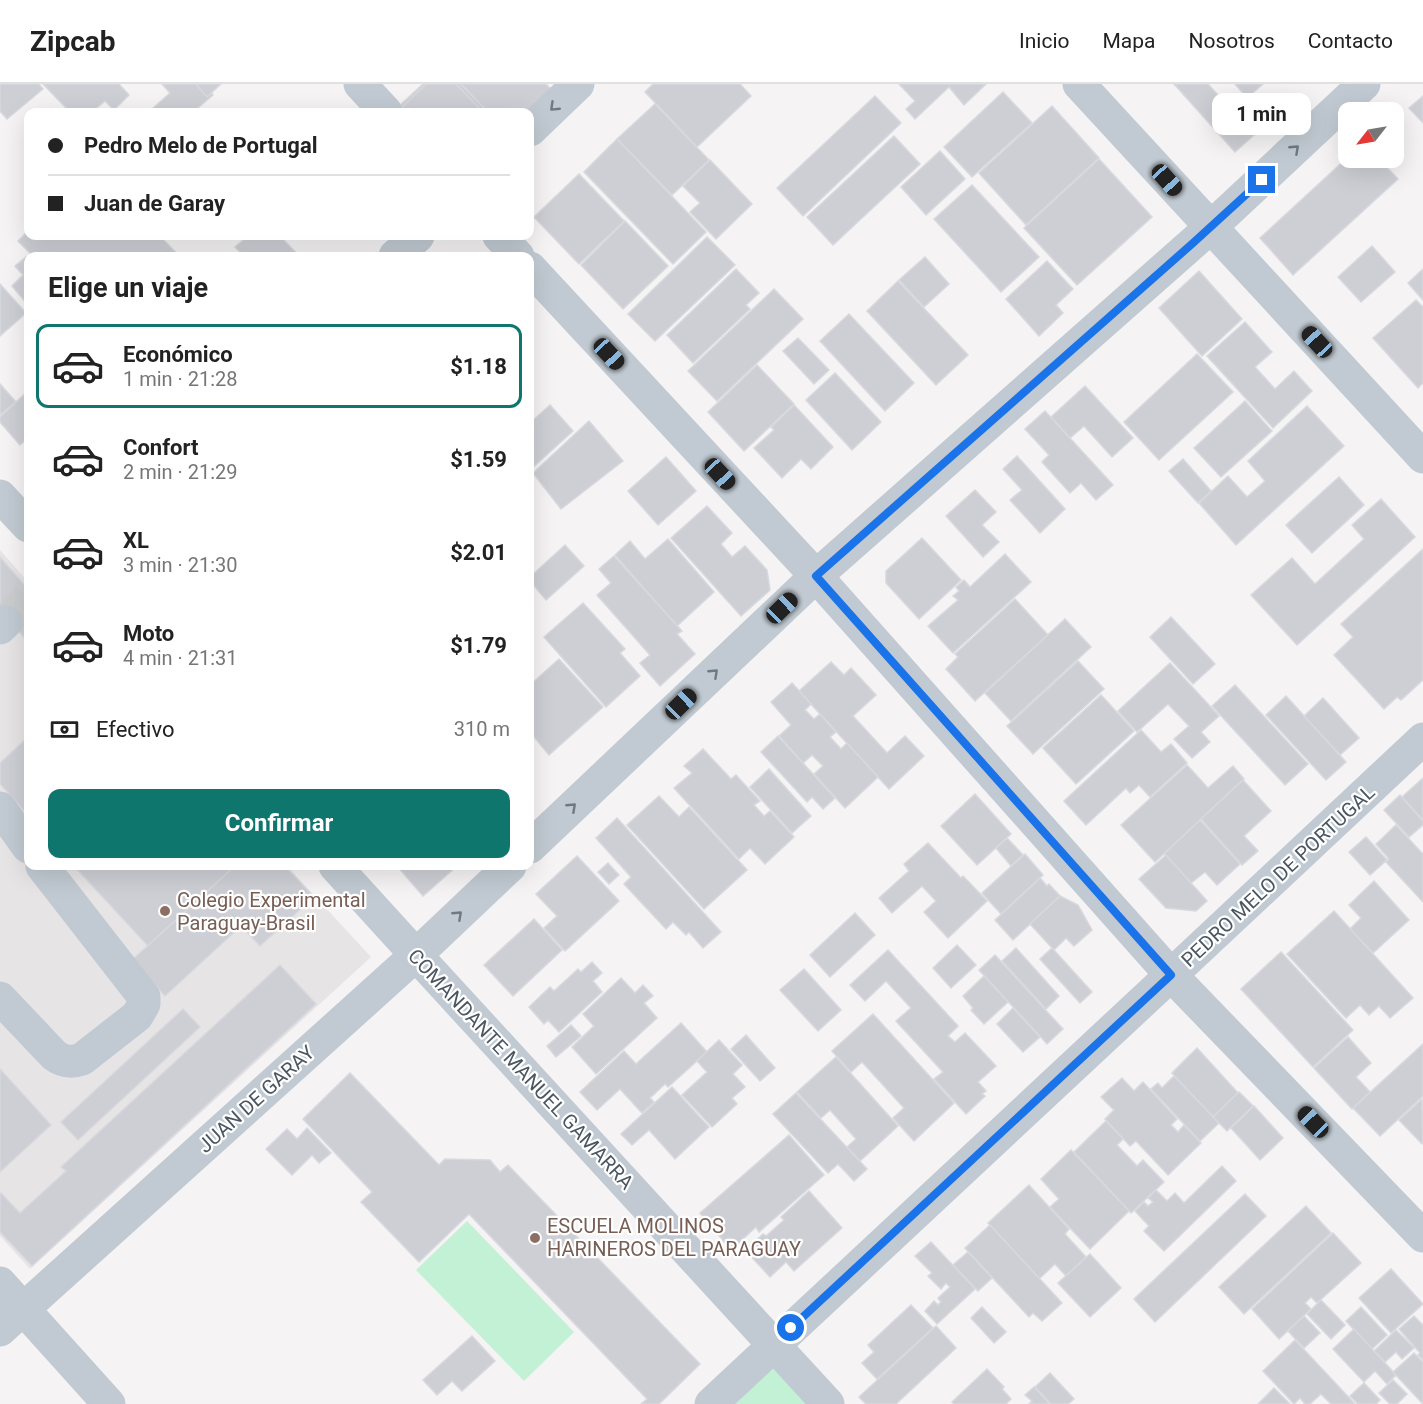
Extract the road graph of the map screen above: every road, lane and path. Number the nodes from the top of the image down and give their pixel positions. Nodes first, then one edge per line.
1 (360, 84) edge
2 (578, 84) edge
3 (1078, 84) edge
4 (1364, 84) edge
5 (382, 108) edge
6 (534, 126) edge
7 (1211, 227) junction
8 (413, 240) edge
9 (503, 240) edge
10 (400, 252) edge
11 (514, 252) edge
12 (534, 272) edge
13 (1423, 457) edge
14 (0, 496) edge
15 (24, 522) edge
16 (816, 576) junction
17 (1423, 739) edge
18 (0, 808) edge
19 (24, 842) edge
20 (534, 843) edge
21 (45, 870) edge
22 (339, 870) edge
23 (506, 870) edge
24 (416, 955) junction
25 (1171, 975) junction
26 (0, 998) edge
27 (1423, 1236) edge
28 (0, 1283) edge
29 (12, 1319) edge
30 (774, 1344) junction
31 (109, 1404) edge
32 (711, 1404) edge
33 (828, 1404) edge

1 - 5 street
2 -> 6 street
3 - 7 street
7 -> 4 street
7 - 13 street
7 - 16 street
8 - 10 street
9 - 11 street
12 - 16 street
14 - 15 street
20 -> 16 street
16 - 25 street
17 - 25 street, PEDRO MELO DE PORTUGAL
18 - 19 street
21 - 26 street
22 - 24 street, COMANDANTE MANUEL GAMARRA
24 -> 23 street, JUAN DE GARAY
24 - 29 street, JUAN DE GARAY
24 - 30 street, COMANDANTE MANUEL GAMARRA
25 - 27 street
25 - 30 street, PEDRO MELO DE PORTUGAL
28 - 29 street
29 - 31 street
30 - 32 street, PEDRO MELO DE PORTUGAL
30 - 33 street, COMANDANTE MANUEL GAMARRA

